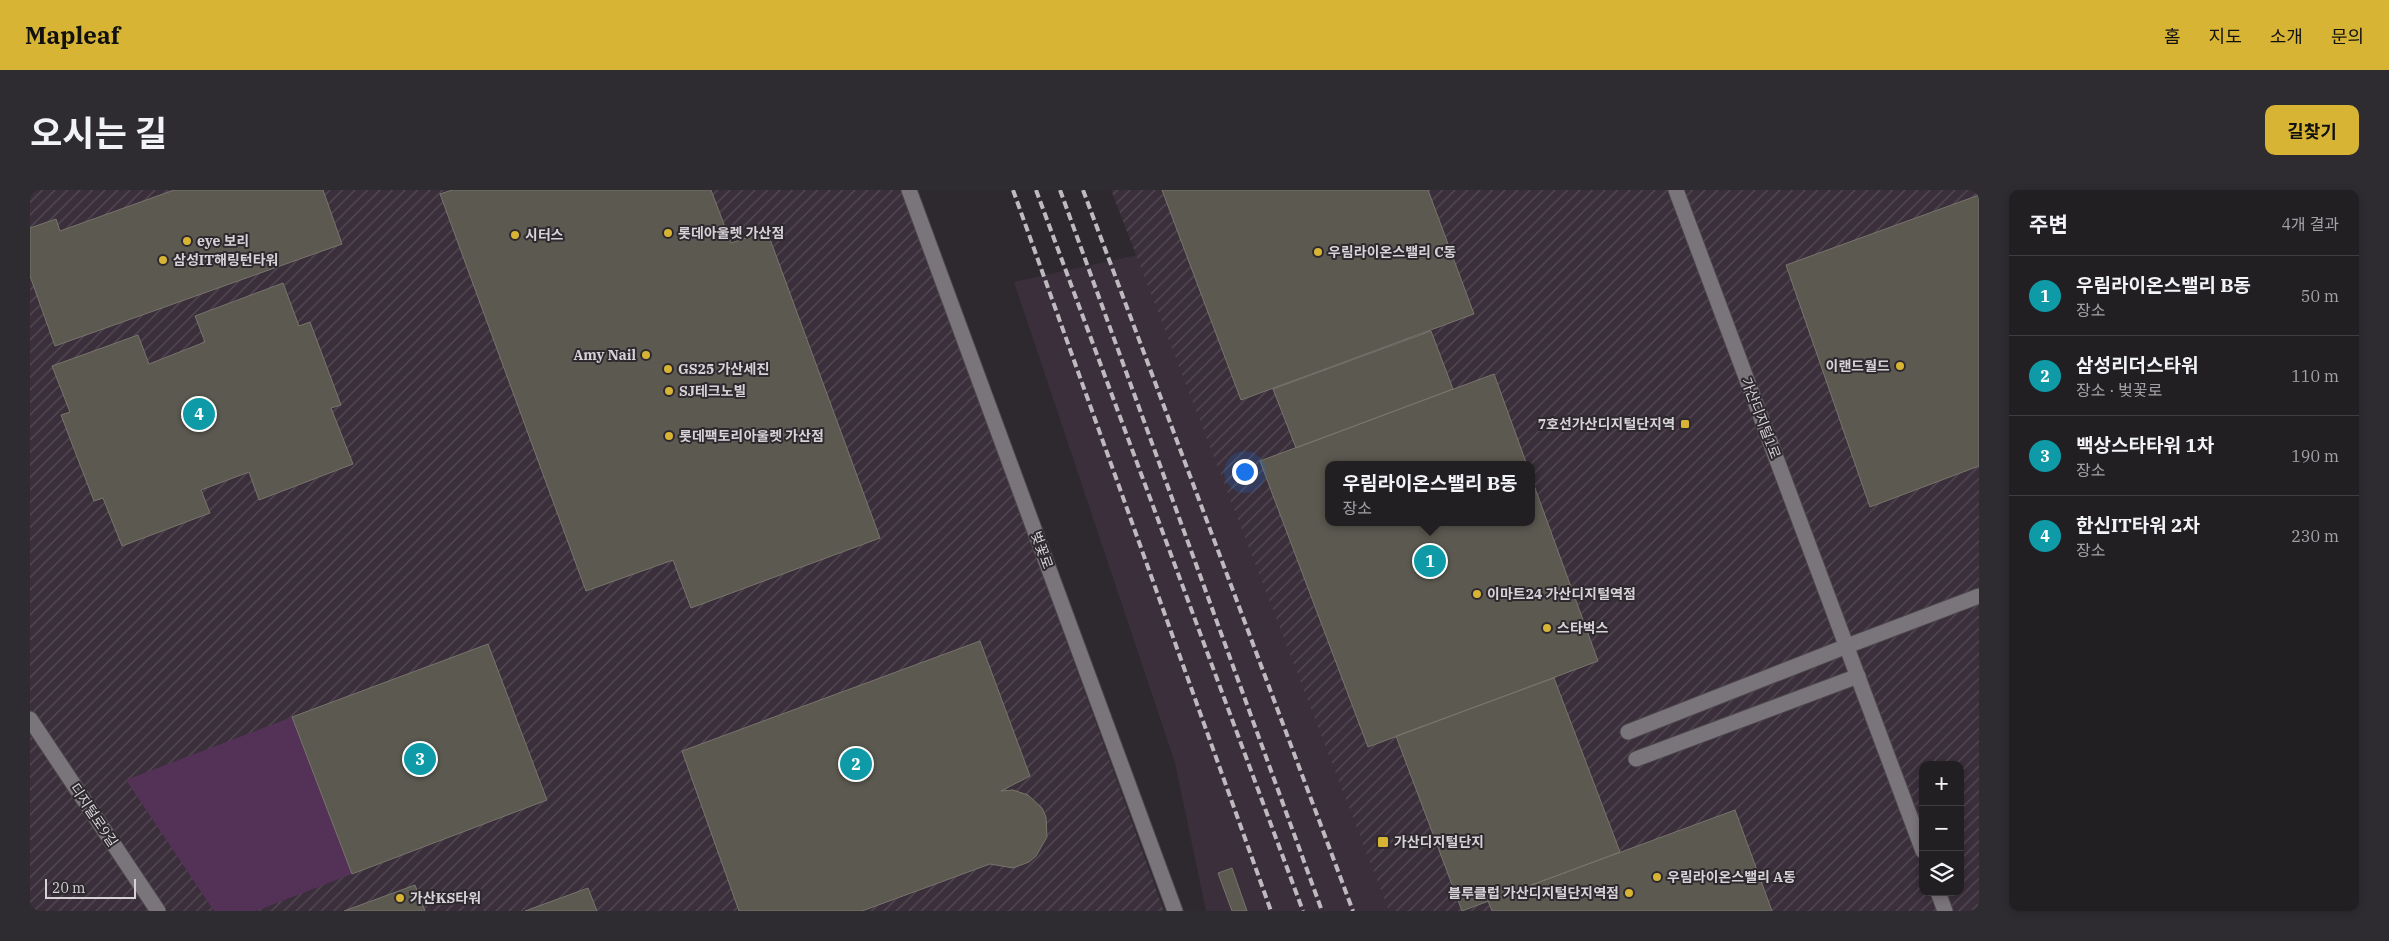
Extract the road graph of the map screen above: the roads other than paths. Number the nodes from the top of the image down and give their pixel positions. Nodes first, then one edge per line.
1 (909, 190) edge
2 (1676, 190) edge
3 (1979, 596) edge
4 (1847, 646) junction
5 (1858, 676) junction
6 (30, 719) edge
7 (1628, 732) dead end
8 (1636, 759) dead end
9 (1919, 840) edge
10 (1939, 896) edge
11 (158, 911) edge
12 (1175, 911) edge
13 (1945, 911) edge

1 - 12 street, 벚꽃로
2 - 4 street, 가산디지털1로
3 - 4 street
4 - 5 street, 가산디지털1로
4 - 7 street
5 - 8 street
5 - 9 street, 가산디지털1로
6 - 11 street, 디지털로9길
10 - 13 street

